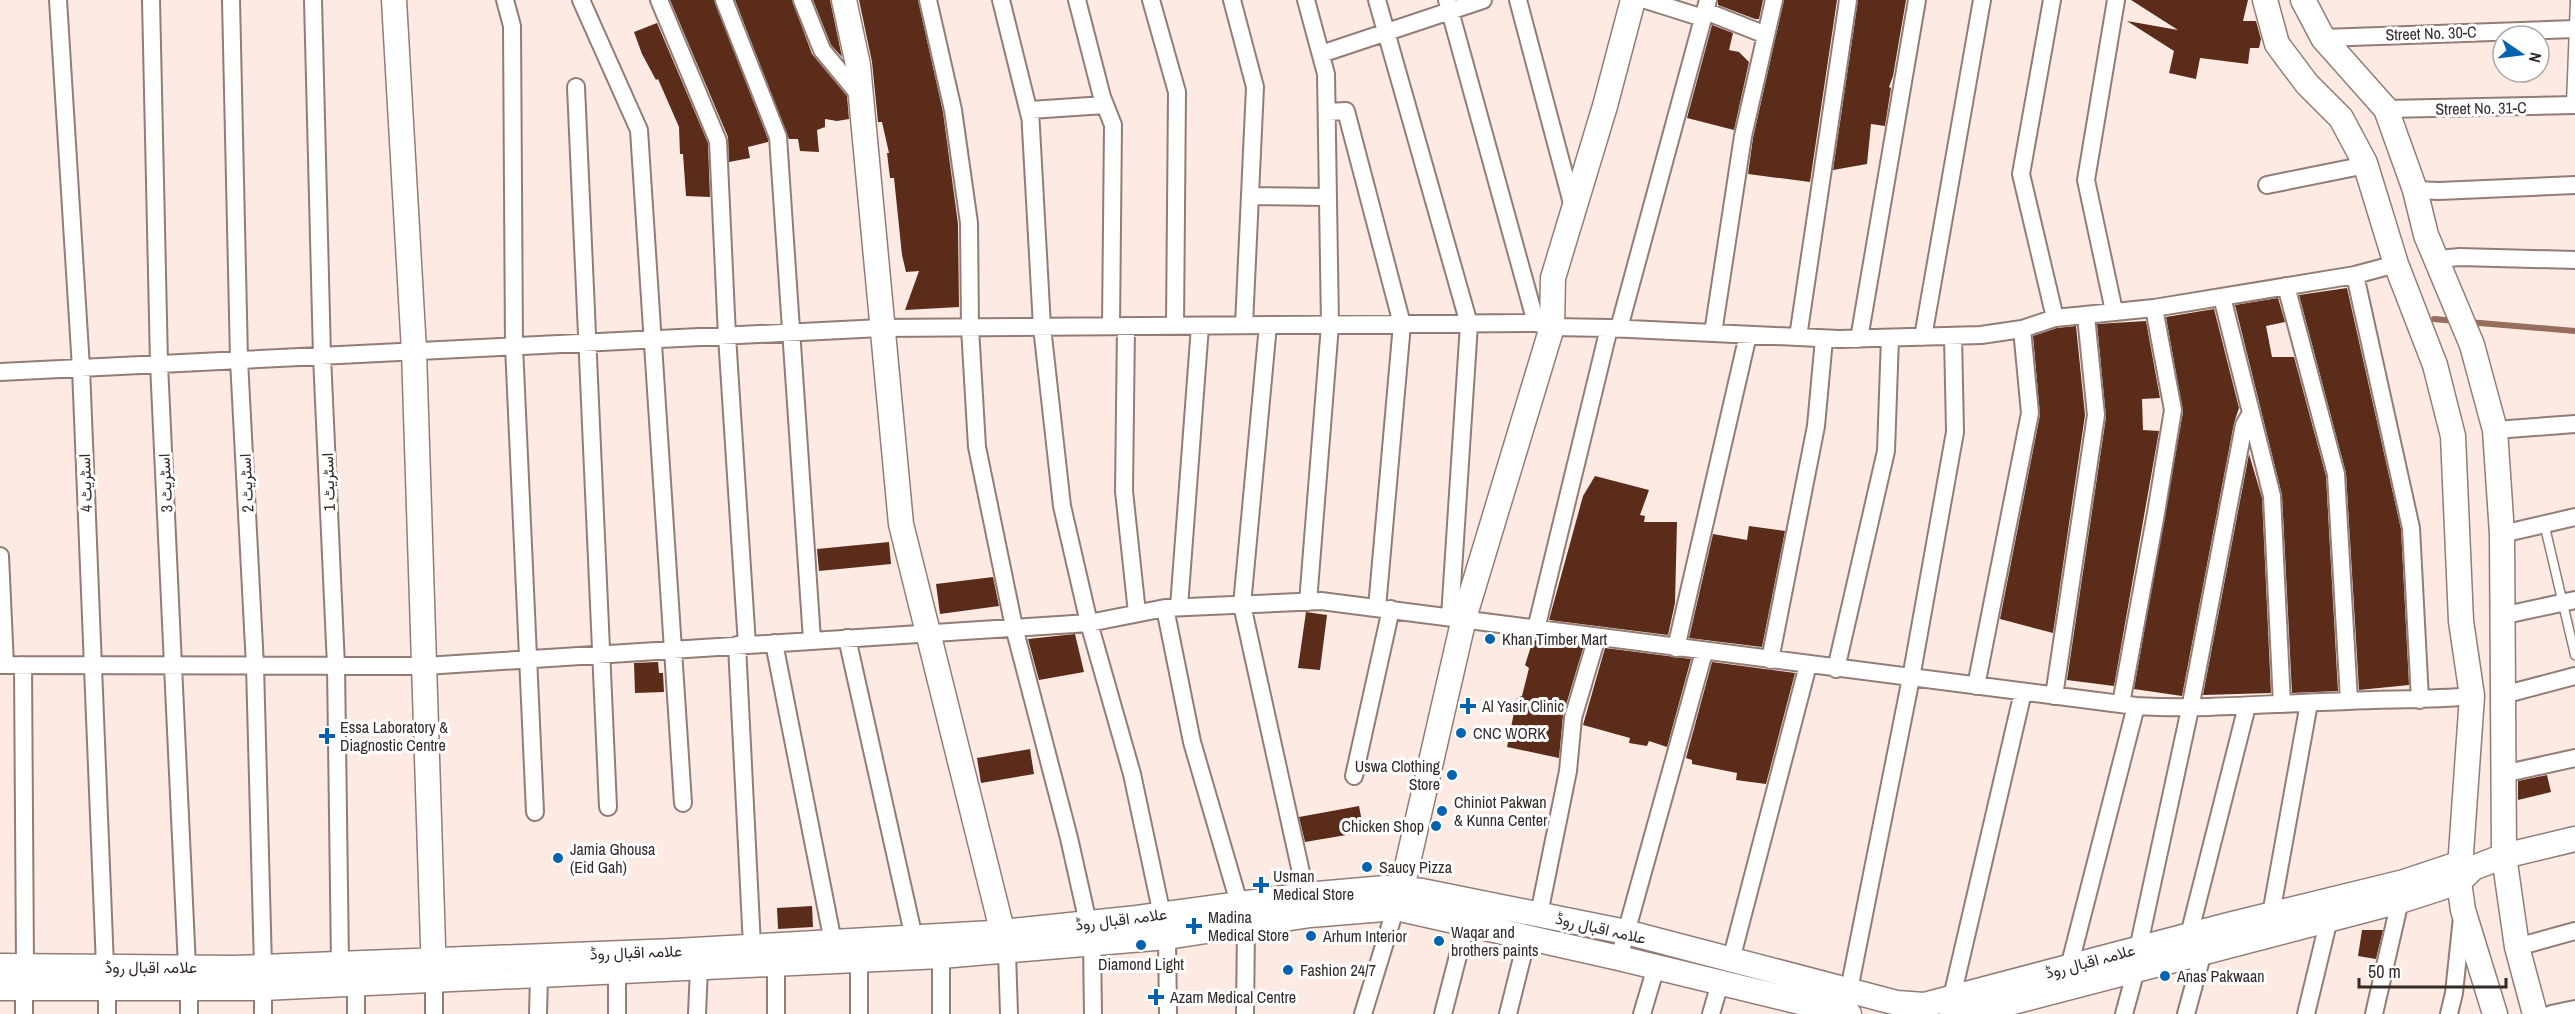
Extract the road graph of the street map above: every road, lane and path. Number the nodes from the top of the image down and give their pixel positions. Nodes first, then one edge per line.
1 (58, 0) edge
2 (151, 0) edge
3 (231, 0) edge
4 (313, 0) edge
5 (394, 0) edge
6 (505, 0) edge
7 (581, 0) edge
8 (659, 0) edge
9 (724, 0) edge
10 (802, 0) edge
11 (844, 0) edge
12 (928, 0) edge
13 (1001, 0) edge
14 (1077, 0) edge
15 (1151, 0) edge
16 (1233, 0) edge
17 (1306, 0) edge
18 (1377, 0) edge
19 (1484, 0) edge
20 (1518, 0) edge
21 (1634, 0) edge
22 (1646, 0) edge
23 (1774, 0) edge
24 (1848, 0) edge
25 (1917, 0) edge
26 (1982, 0) edge
27 (2052, 0) edge
28 (2116, 0) edge
29 (2265, 0) edge
30 (2303, 0) edge
31 (2575, 0) edge
32 (1448, 6) edge
33 (1706, 10) edge
34 (2574, 29) edge
35 (1386, 32) junction
36 (1766, 35) junction
37 (2322, 39) junction
38 (1321, 54) junction
39 (576, 87) dead end
40 (861, 98) junction
41 (1105, 105) junction
42 (2573, 105) edge
43 (2386, 109) junction
44 (1327, 112) junction
45 (1030, 117) junction
46 (2366, 165) junction
47 (2575, 184) edge
48 (2267, 185) dead end
49 (2415, 190) junction
50 (1250, 196) junction
51 (1328, 197) junction
52 (1573, 207) junction
53 (2438, 259) junction
54 (2575, 260) edge
55 (2396, 264) junction
56 (2355, 275) junction
57 (2286, 286) junction
58 (2222, 297) junction
59 (2154, 308) junction
60 (2114, 311) junction
61 (2086, 316) junction
62 (2055, 318) junction
63 (1402, 324) junction
64 (1469, 324) junction
65 (1244, 325) junction
66 (1268, 325) junction
67 (1330, 325) junction
68 (1544, 325) junction
69 (1175, 326) junction
70 (1200, 326) junction
71 (1042, 327) junction
72 (1118, 327) junction
73 (881, 328) junction
74 (970, 328) junction
75 (1614, 328) junction
76 (2022, 329) junction
77 (791, 332) junction
78 (1713, 333) junction
79 (1748, 335) junction
80 (727, 336) junction
81 (1953, 336) junction
82 (1923, 337) junction
83 (1798, 338) junction
84 (1890, 338) junction
85 (655, 339) junction
86 (1824, 339) junction
87 (1860, 339) junction
88 (586, 343) junction
89 (514, 346) junction
90 (414, 351) junction
91 (322, 356) junction
92 (239, 360) junction
93 (159, 364) junction
94 (81, 368) junction
95 (0, 372) edge
96 (2252, 413) junction
97 (2575, 424) edge
98 (2495, 430) junction
99 (2575, 517) edge
100 (2544, 523) junction
101 (2502, 534) junction
102 (0, 556) edge
103 (2569, 601) edge
104 (1308, 602) junction
105 (1242, 605) junction
106 (1172, 608) junction
107 (1384, 609) junction
108 (1137, 614) junction
109 (2501, 616) junction
110 (1457, 617) junction
111 (1089, 623) junction
112 (1014, 627) junction
113 (1536, 629) junction
114 (926, 633) junction
115 (1597, 637) junction
116 (847, 638) junction
117 (812, 640) junction
118 (774, 643) junction
119 (742, 645) junction
120 (1676, 648) junction
121 (674, 650) junction
122 (1704, 652) junction
123 (601, 654) junction
124 (2575, 656) edge
125 (530, 659) junction
126 (1770, 660) junction
127 (2, 665) edge
128 (23, 665) junction
129 (93, 665) junction
130 (175, 665) junction
131 (1808, 665) junction
132 (255, 666) junction
133 (336, 666) junction
134 (425, 666) junction
135 (1836, 669) junction
136 (2575, 676) edge
137 (1911, 678) junction
138 (1976, 686) junction
139 (2023, 692) junction
140 (2502, 695) junction
141 (2054, 696) junction
142 (2472, 696) junction
143 (2349, 700) junction
144 (2420, 700) junction
145 (2309, 703) junction
146 (2282, 704) junction
147 (2128, 705) junction
148 (2247, 706) junction
149 (2190, 709) junction
150 (2575, 758) edge
151 (2503, 774) junction
152 (1354, 776) dead end
153 (683, 803) dead end
154 (608, 807) dead end
155 (535, 813) dead end
156 (2575, 839) edge
157 (2500, 857) junction
158 (2464, 871) junction
159 (2402, 891) junction
160 (1306, 895) junction
161 (1399, 898) junction
162 (1239, 903) junction
163 (2463, 910) junction
164 (1539, 914) junction
165 (2271, 914) junction
166 (2329, 919) junction
167 (1466, 925) junction
168 (1164, 926) junction
169 (1246, 927) junction
170 (1626, 932) junction
171 (2575, 932) edge
172 (1090, 933) junction
173 (914, 938) junction
174 (1527, 938) junction
175 (833, 942) junction
176 (1005, 942) junction
177 (2196, 944) junction
178 (752, 946) junction
179 (2517, 947) junction
180 (941, 956) junction
181 (1619, 958) junction
182 (859, 959) junction
183 (2137, 959) junction
184 (1731, 960) junction
185 (340, 963) junction
186 (776, 964) junction
187 (0, 966) edge
188 (1656, 967) junction
189 (699, 968) junction
190 (435, 969) junction
191 (617, 971) junction
192 (539, 976) junction
193 (25, 977) junction
194 (106, 977) junction
195 (263, 977) junction
196 (188, 978) junction
197 (2066, 979) junction
198 (356, 982) junction
199 (1720, 983) junction
200 (0, 988) edge
201 (1848, 989) junction
202 (2001, 1001) edge
203 (1956, 1009) edge
204 (2575, 1009) edge
205 (1834, 1012) edge
206 (24, 1014) edge
207 (107, 1014) edge
208 (189, 1014) edge
209 (263, 1014) edge
210 (356, 1014) edge
211 (434, 1014) edge
212 (538, 1014) edge
213 (617, 1014) edge
214 (697, 1014) edge
215 (776, 1014) edge
216 (858, 1014) edge
217 (940, 1014) edge
218 (1009, 1014) edge
219 (1093, 1014) edge
220 (1168, 1014) edge
221 (1245, 1014) edge
222 (1364, 1014) edge
223 (1443, 1014) edge
224 (1508, 1014) edge
225 (1642, 1014) edge
226 (1711, 1014) edge
227 (2124, 1014) edge
228 (2186, 1014) edge
229 (2306, 1014) edge
230 (2374, 1014) edge
231 (2449, 1014) edge
232 (2495, 1014) edge
233 (2535, 1014) edge
234 (2551, 1014) edge

1 - 94 street, اسٹریٹ 4
2 - 93 street, اسٹریٹ 3
3 - 92 street, اسٹریٹ 2
4 - 91 street, اسٹریٹ 1
5 - 90 street
6 - 89 street
7 - 85 street
8 - 80 street
9 - 77 street
10 - 40 street
11 - 40 street
12 - 74 street
13 - 45 street
14 - 41 street
15 - 69 street
16 - 50 street
17 - 38 street
18 - 35 street
19 - 32 street
20 - 52 street
21 - 52 street
22 - 33 street
23 - 36 street
24 - 83 street
25 - 87 street
26 - 82 street
27 - 62 street
28 - 60 street
29 - 46 street
30 - 37 street
31 - 34 lane
32 - 35 street
32 - 68 street
33 - 36 street
33 - 75 street
34 - 37 street, Street No. 30-C
34 - 42 lane
35 - 38 street
35 - 64 street
36 - 78 street
37 - 43 street
38 - 44 street
39 - 88 street
40 - 73 street
41 - 45 street
41 - 72 street
42 - 43 street, Street No. 31-C
43 - 49 street
44 - 51 street
44 - 63 street
45 - 71 street
46 - 48 street
46 - 55 street
47 - 49 street
49 - 53 street
50 - 51 street
50 - 65 street
51 - 67 street
52 - 68 street
53 - 54 street
53 - 98 street
55 - 56 street
55 - 142 street
56 - 57 street
56 - 144 street
57 - 58 street
57 - 143 street
58 - 59 street
58 - 96 street
59 - 60 street
59 - 147 street
60 - 61 street
61 - 62 street
61 - 141 street
62 - 76 street
63 - 64 street
63 - 67 street
63 - 107 street
64 - 68 street
64 - 110 street
65 - 66 street
65 - 70 street
66 - 67 street
66 - 105 street
67 - 104 street
68 - 75 street
68 - 110 street
69 - 70 street
69 - 72 street
70 - 106 street
71 - 72 street
71 - 74 street
71 - 111 street
72 - 108 street
73 - 74 street
73 - 77 street
73 - 114 street
74 - 112 street
75 - 78 street
75 - 113 street
76 - 81 street
76 - 138 street
77 - 80 street
77 - 117 street
78 - 79 street
79 - 83 street
79 - 120 street
80 - 85 street
80 - 119 street
81 - 82 street
81 - 137 street
82 - 84 street
83 - 86 street
84 - 87 street
84 - 135 street
85 - 88 street
85 - 121 street
86 - 87 street
86 - 126 street
88 - 89 street
88 - 123 street
89 - 90 street
89 - 125 street
90 - 91 street
90 - 134 street
91 - 92 street
91 - 133 street, اسٹریٹ 1
92 - 93 street
92 - 132 street, اسٹریٹ 2
93 - 94 street
93 - 130 street, اسٹریٹ 3
94 - 95 street
94 - 129 street, اسٹریٹ 4
96 - 146 street
96 - 149 street
97 - 98 street
98 - 101 street
99 - 100 street
100 - 101 street
100 - 103 lane
101 - 109 street
102 - 127 street
103 - 109 street
103 - 124 lane
104 - 105 street
104 - 107 street
105 - 106 street
105 - 160 street
106 - 108 street
106 - 162 street
107 - 110 street
107 - 152 street
108 - 111 street
109 - 140 street
110 - 113 street
110 - 161 street
111 - 112 street
111 - 168 street
112 - 114 street
112 - 172 street
113 - 115 street
114 - 116 street
114 - 176 street
115 - 120 street
115 - 164 street
116 - 117 street
116 - 173 street
117 - 118 street
118 - 119 street
118 - 175 street
119 - 121 street
119 - 178 street
120 - 122 street
121 - 123 street
121 - 153 street
122 - 126 street
122 - 170 street
123 - 125 street
123 - 154 street
125 - 134 street
125 - 155 street
126 - 131 street
127 - 128 street
128 - 129 street
128 - 193 street
129 - 130 street
129 - 194 street, اسٹریٹ 4
130 - 132 street
130 - 196 street, اسٹریٹ 3
131 - 135 street
131 - 184 street
132 - 133 street
132 - 195 street, اسٹریٹ 2
133 - 134 street
133 - 185 street, اسٹریٹ 1
134 - 190 street
135 - 137 street
136 - 140 street
137 - 138 street
137 - 201 street
138 - 139 street
139 - 141 street
139 - 203 street
140 - 151 street
141 - 147 street
142 - 144 street
142 - 158 street
143 - 144 street
143 - 145 street
145 - 146 street
145 - 165 street
146 - 148 street
147 - 149 street
147 - 197 street
148 - 149 street
148 - 177 street
149 - 183 street
150 - 151 street
151 - 157 street
156 - 157 street, علامہ اقبال روڈ
157 - 158 street, علامہ اقبال روڈ
157 - 179 street
158 - 159 street, علامہ اقبال روڈ
158 - 163 street
159 - 165 street, علامہ اقبال روڈ
159 - 166 street, علامہ اقبال روڈ
159 - 230 street
160 - 161 street, علامہ اقبال روڈ
160 - 162 street, علامہ اقبال روڈ
161 - 164 street, علامہ اقبال روڈ
161 - 167 street, علامہ اقبال روڈ
161 - 169 street, علامہ اقبال روڈ
161 - 222 street
162 - 168 street, علامہ اقبال روڈ
163 - 231 street
163 - 232 street
164 - 170 street, علامہ اقبال روڈ
165 - 177 street, علامہ اقبال روڈ
166 - 177 street, علامہ اقبال روڈ
166 - 229 street
167 - 174 street, علامہ اقبال روڈ
167 - 223 street
168 - 169 street, علامہ اقبال روڈ
168 - 172 street, علامہ اقبال روڈ
168 - 220 street
169 - 221 street
170 - 181 street
170 - 184 street, علامہ اقبال روڈ
171 - 179 street
172 - 176 street, علامہ اقبال روڈ
172 - 219 street
173 - 175 street, علامہ اقبال روڈ
173 - 176 street, علامہ اقبال روڈ
174 - 181 street, علامہ اقبال روڈ
174 - 224 street
175 - 178 street, علامہ اقبال روڈ
176 - 180 street, علامہ اقبال روڈ
176 - 218 street
177 - 183 street, علامہ اقبال روڈ
177 - 228 street
178 - 190 street, علامہ اقبال روڈ
179 - 233 street
180 - 182 street, علامہ اقبال روڈ
180 - 217 street
181 - 188 street, علامہ اقبال روڈ
182 - 186 street, علامہ اقبال روڈ
182 - 216 street
183 - 197 street, علامہ اقبال روڈ
183 - 227 street
184 - 201 street, علامہ اقبال روڈ
185 - 190 street, علامہ اقبال روڈ
185 - 195 street, علامہ اقبال روڈ
186 - 189 street, علامہ اقبال روڈ
186 - 215 street
187 - 193 street, علامہ اقبال روڈ
188 - 199 street, علامہ اقبال روڈ
188 - 225 street
189 - 191 street, علامہ اقبال روڈ
189 - 214 street
190 - 192 street, علامہ اقبال روڈ
190 - 198 street, علامہ اقبال روڈ
190 - 211 street
191 - 192 street, علامہ اقبال روڈ
191 - 213 street
192 - 212 street
193 - 194 street, علامہ اقبال روڈ
193 - 200 street, علامہ اقبال روڈ
193 - 206 street
194 - 196 street, علامہ اقبال روڈ
194 - 207 street, اسٹریٹ 4
195 - 196 street, علامہ اقبال روڈ
195 - 198 street, علامہ اقبال روڈ
195 - 209 street, اسٹریٹ 2
196 - 208 street, اسٹریٹ 3
197 - 202 street, علامہ اقبال روڈ
198 - 210 street
199 - 205 street, علامہ اقبال روڈ
199 - 226 street
201 - 203 street, علامہ اقبال روڈ
201 - 205 street
202 - 203 street, علامہ اقبال روڈ
204 - 234 street

